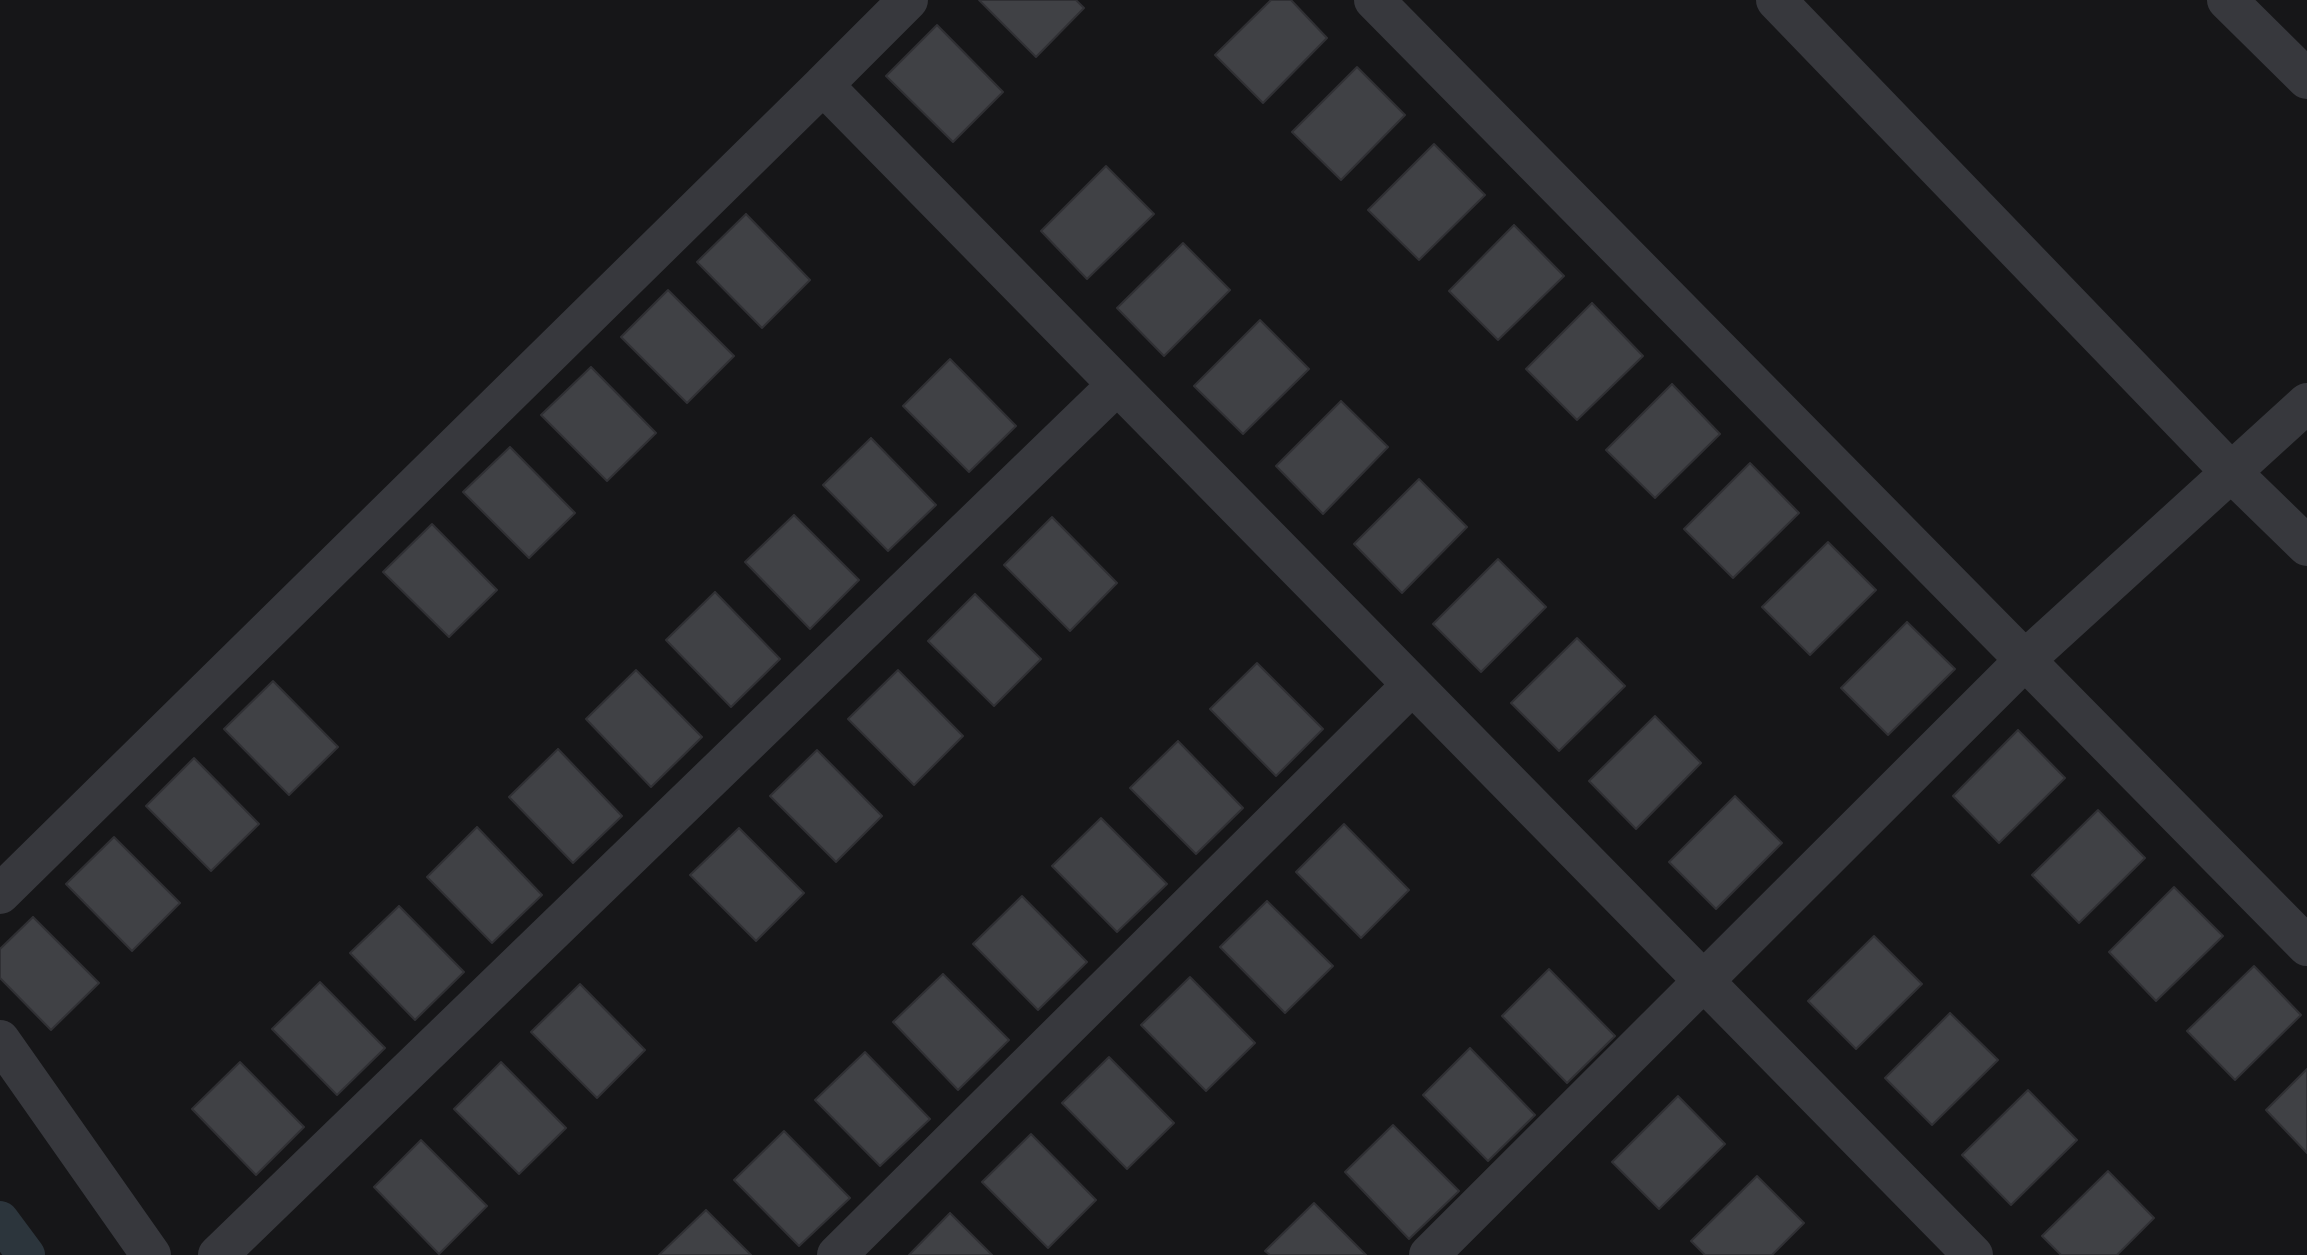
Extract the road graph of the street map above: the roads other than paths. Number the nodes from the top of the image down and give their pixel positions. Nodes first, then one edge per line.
1 (908, 0) edge
2 (1374, 0) edge
3 (1776, 0) edge
4 (2227, 0) edge
5 (2307, 79) edge
6 (823, 85) junction
7 (1117, 385) junction
8 (2307, 403) edge
9 (2231, 472) junction
10 (2307, 546) edge
11 (2025, 660) junction
12 (1412, 685) junction
13 (0, 894) edge
14 (2307, 946) edge
15 (1704, 983) junction
16 (0, 1040) edge
17 (151, 1255) edge
18 (218, 1255) edge
19 (837, 1255) edge
20 (1429, 1255) edge
21 (1973, 1255) edge

1 - 6 street
2 - 11 street
3 - 9 street
4 - 5 street
6 - 7 street
6 - 13 street
7 - 12 street
7 - 18 street
8 - 9 street
9 - 10 street
9 - 11 street
11 - 14 street
11 - 15 street
12 - 15 street
12 - 19 street
15 - 20 street
15 - 21 street
16 - 17 street

